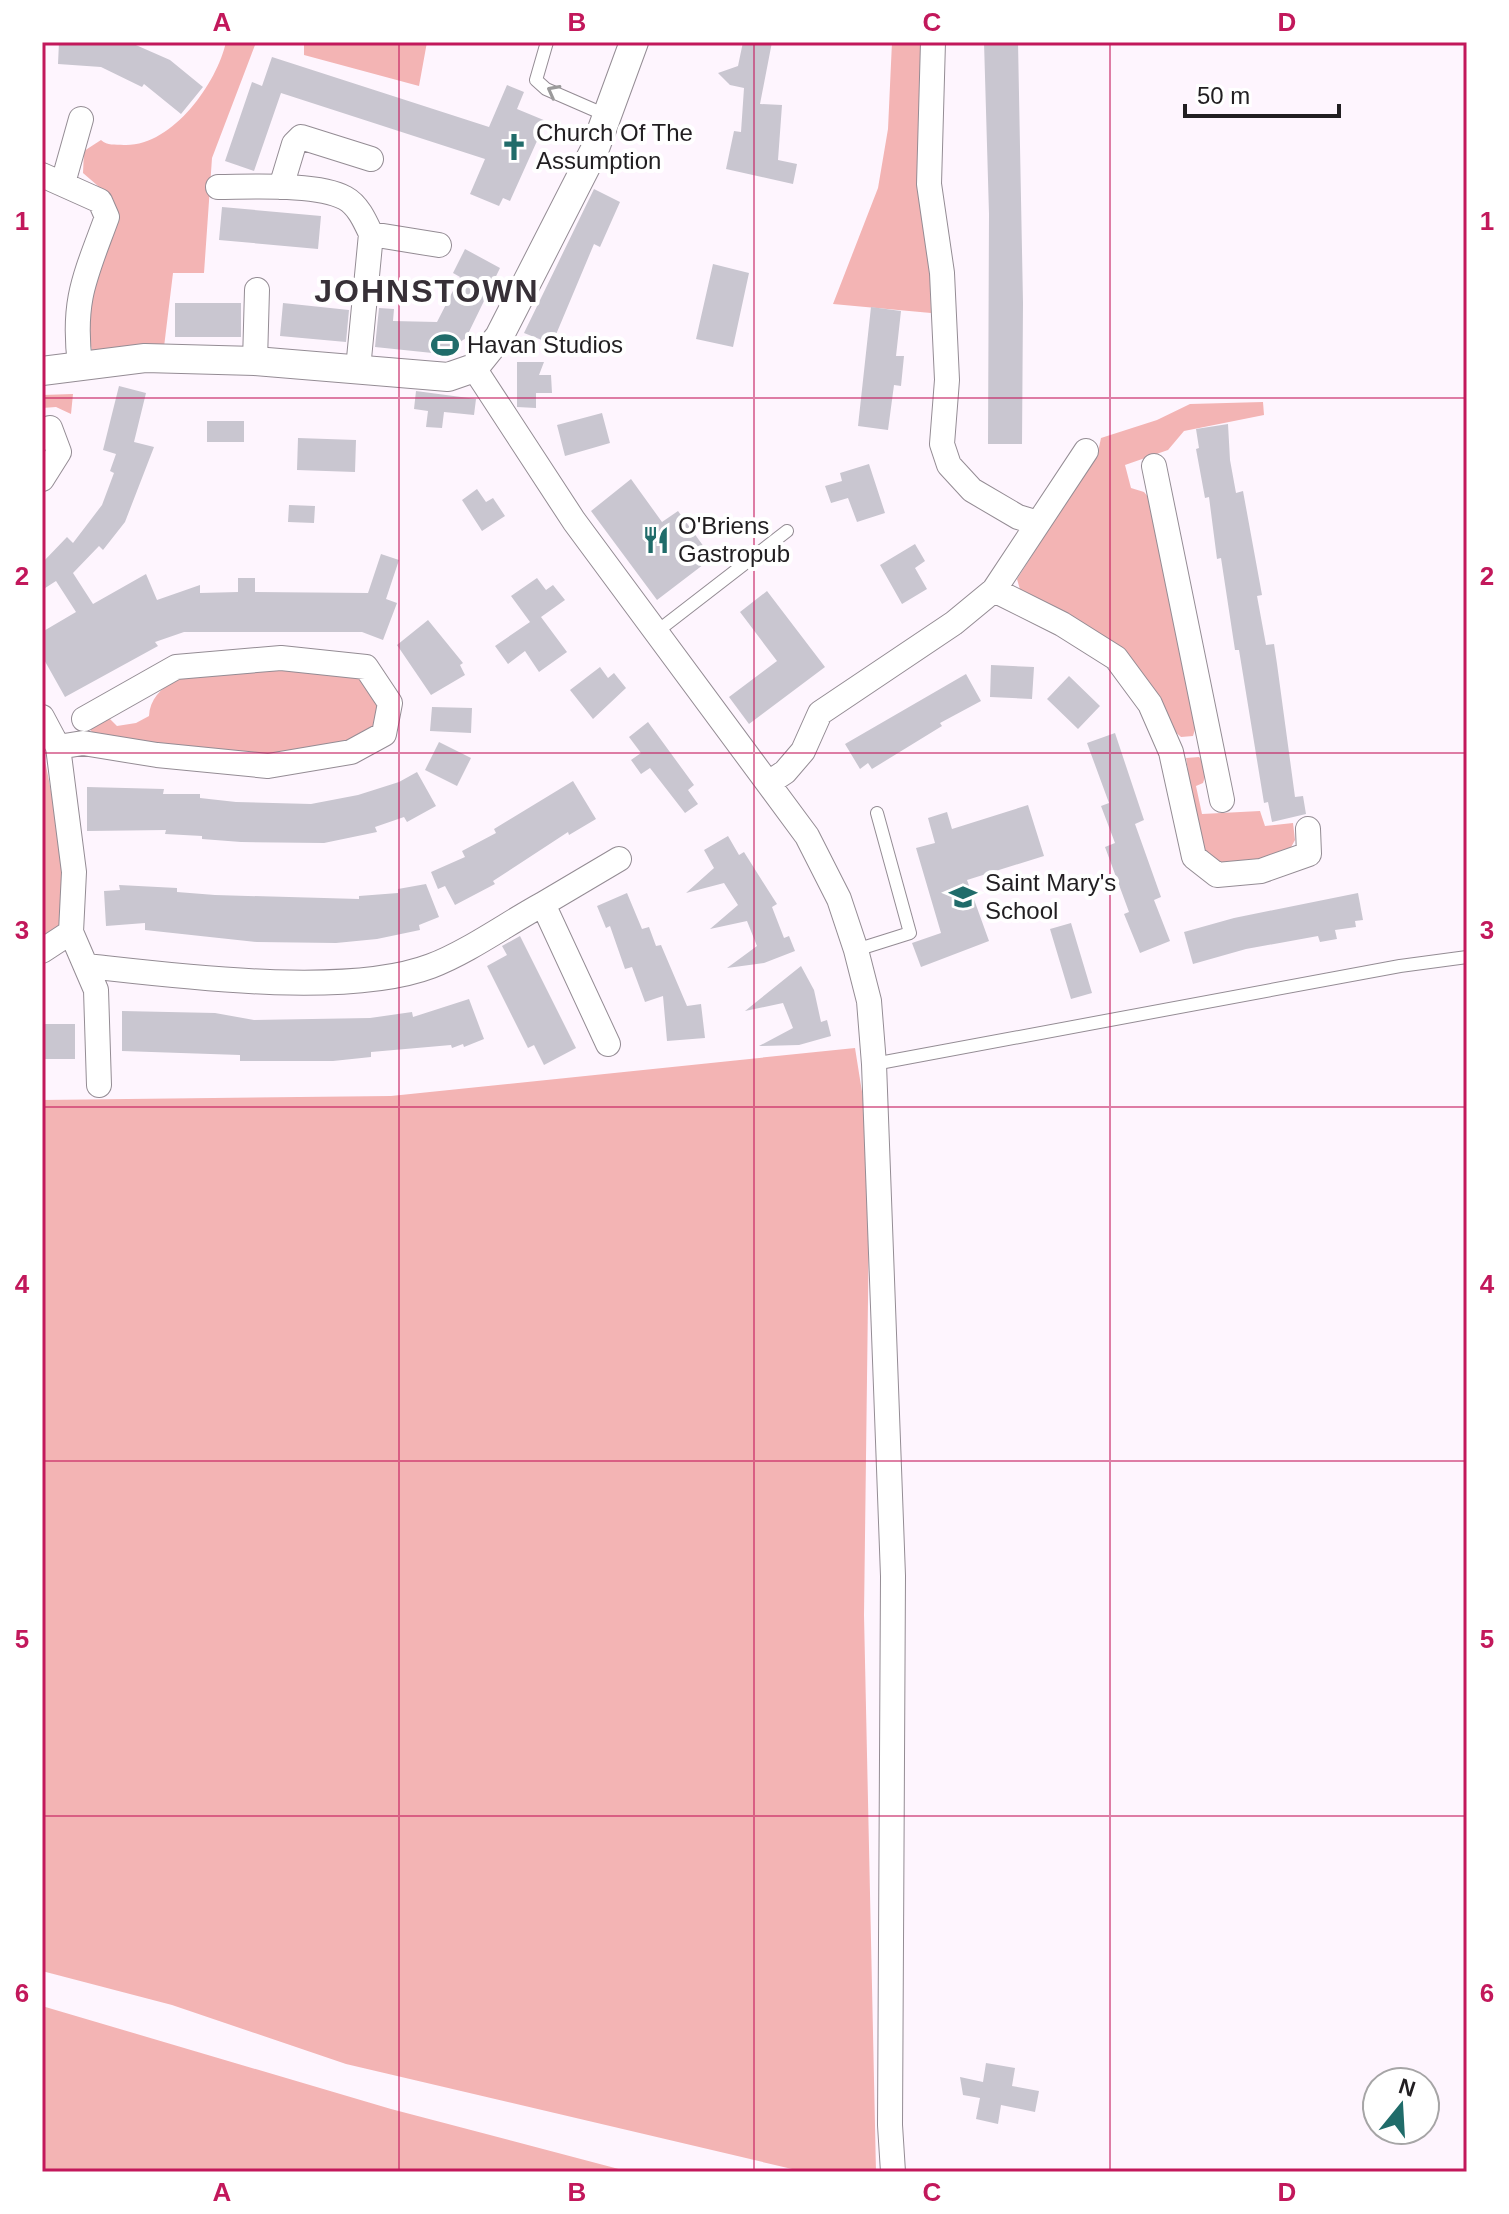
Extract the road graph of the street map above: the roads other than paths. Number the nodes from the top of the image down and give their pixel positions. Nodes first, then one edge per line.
1 (547, 42) edge
2 (634, 42) edge
3 (933, 42) edge
4 (608, 116) junction
5 (81, 119) dead end
6 (371, 159) dead end
7 (52, 179) edge
8 (218, 187) dead end
9 (281, 187) junction
10 (371, 234) junction
11 (439, 245) dead end
12 (257, 290) dead end
13 (255, 361) junction
14 (80, 365) junction
15 (474, 368) junction
16 (358, 369) junction
17 (42, 371) edge
18 (50, 428) dead end
19 (1086, 451) dead end
20 (1154, 466) dead end
21 (42, 479) edge
22 (1038, 523) junction
23 (787, 531) dead end
24 (994, 590) junction
25 (655, 633) junction
26 (42, 717) edge
27 (84, 719) dead end
28 (1210, 740) junction
29 (58, 747) junction
30 (1171, 752) junction
31 (770, 782) junction
32 (1222, 800) dead end
33 (877, 813) dead end
34 (1308, 829) dead end
35 (619, 859) dead end
36 (543, 904) junction
37 (71, 932) junction
38 (856, 950) junction
39 (42, 951) edge
40 (1467, 957) edge
41 (87, 966) junction
42 (608, 1044) dead end
43 (874, 1064) junction
44 (99, 1085) dead end
45 (893, 2172) edge

4 -> 1 lane
2 - 4 street
3 - 22 street
4 - 15 street
5 - 7 street
6 - 9 street
7 - 14 street
8 - 9 street
9 - 10 street
10 - 11 street
10 - 16 street
12 - 13 street
13 - 14 street
13 - 16 street
14 - 17 street
15 - 16 street
15 - 25 street
18 - 21 street
19 - 22 street
20 - 28 street
22 - 24 street
23 - 25 lane
24 - 30 street
24 - 31 street
25 - 31 street
26 - 29 street
27 - 29 street
28 - 30 street
28 - 32 street
29 - 37 street
30 - 34 street
31 - 38 street
33 - 38 lane
35 - 36 street
36 - 41 street
36 - 42 street
37 - 39 street
37 - 41 street
38 - 43 street
40 - 43 lane
41 - 44 street
43 - 45 street

